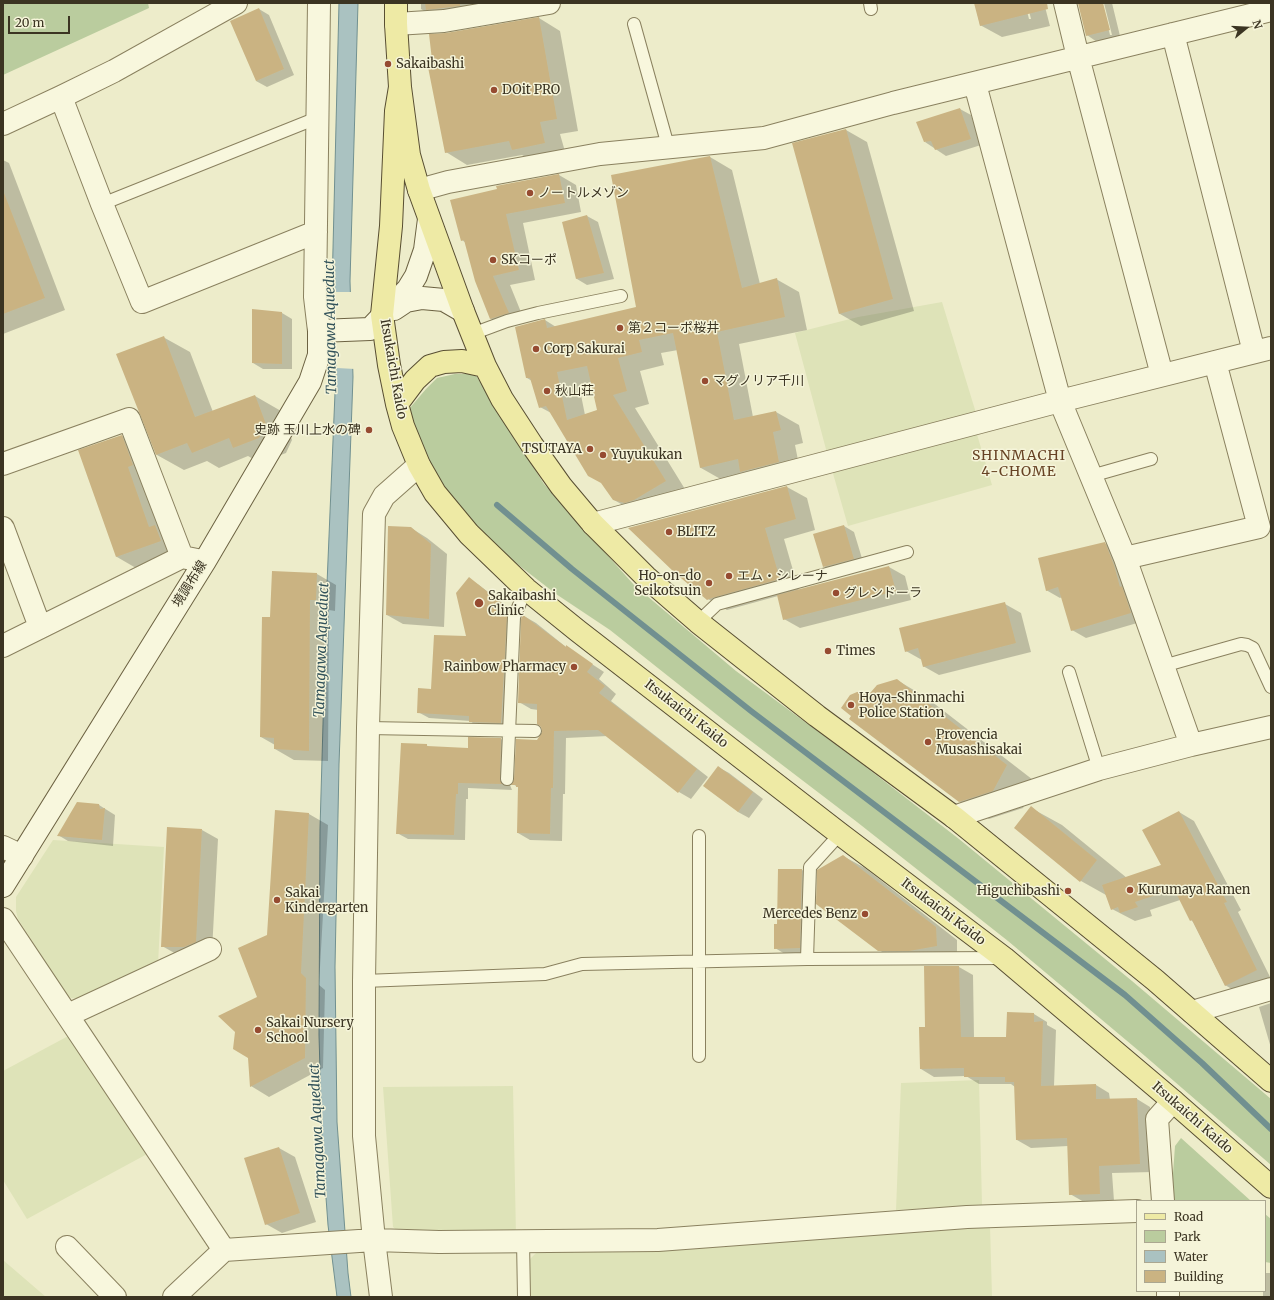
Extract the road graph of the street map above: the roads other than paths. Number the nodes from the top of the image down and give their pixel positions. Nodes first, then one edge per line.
1 (236, 3) edge
2 (319, 3) edge
3 (549, 3) edge
4 (1065, 3) edge
5 (1271, 10) edge
6 (396, 13) edge
7 (634, 24) dead end
8 (1173, 34) junction
9 (1078, 57) junction
10 (975, 84) junction
11 (400, 87) junction
12 (61, 97) junction
13 (317, 118) junction
14 (3, 124) edge
15 (668, 146) junction
16 (419, 190) junction
17 (102, 204) junction
18 (429, 219) junction
19 (316, 232) junction
20 (621, 296) dead end
21 (463, 311) junction
22 (376, 322) junction
23 (324, 331) junction
24 (472, 334) junction
25 (1263, 350) edge
26 (1215, 362) junction
27 (485, 366) junction
28 (1162, 375) junction
29 (1060, 401) junction
30 (397, 404) junction
31 (1152, 459) dead end
32 (3, 464) edge
33 (419, 464) junction
34 (1091, 476) junction
35 (593, 524) junction
36 (3, 528) edge
37 (907, 552) dead end
38 (182, 557) junction
39 (1126, 558) junction
40 (204, 561) junction
41 (526, 588) junction
42 (698, 622) junction
43 (40, 627) junction
44 (3, 646) edge
45 (1163, 666) junction
46 (1069, 672) dead end
47 (1271, 686) edge
48 (368, 728) junction
49 (1271, 728) edge
50 (510, 730) junction
51 (535, 731) dead end
52 (1191, 745) junction
53 (1099, 769) junction
54 (507, 779) dead end
55 (954, 817) junction
56 (840, 834) junction
57 (699, 836) dead end
58 (3, 847) edge
59 (22, 856) junction
60 (3, 886) edge
61 (3, 919) edge
62 (210, 949) dead end
63 (1004, 958) junction
64 (807, 959) junction
65 (699, 960) junction
66 (364, 981) junction
67 (1271, 989) edge
68 (1192, 1012) junction
69 (68, 1015) junction
70 (699, 1056) dead end
71 (1271, 1081) edge
72 (1173, 1101) junction
73 (1271, 1187) edge
74 (1163, 1200) edge
75 (1136, 1211) edge
76 (365, 1240) junction
77 (523, 1241) junction
78 (68, 1247) dead end
79 (224, 1250) junction
80 (115, 1297) edge
81 (174, 1297) edge
82 (381, 1297) edge
83 (524, 1297) edge

1 - 12 street
2 - 13 street, 境調布線
3 - 6 street
4 - 9 street
5 - 8 street
6 - 11 main road, Itsukaichi Kaido
7 - 15 lane
8 - 9 street
8 - 25 street
9 - 10 street
9 - 28 street
10 - 15 street
10 - 29 street
11 - 16 main road, Itsukaichi Kaido
11 - 22 main road, Itsukaichi Kaido
12 - 14 street
12 - 17 street
13 - 17 lane
13 - 19 street, 境調布線
15 - 16 street
16 - 18 main road, Itsukaichi Kaido
17 - 19 street
18 - 21 main road, Itsukaichi Kaido
18 - 22 street
19 - 23 street, 境調布線
20 - 24 lane
21 - 22 street
21 - 24 main road, Itsukaichi Kaido
22 - 23 street
22 - 30 main road, Itsukaichi Kaido
23 - 40 street, 境調布線
24 - 27 main road, Itsukaichi Kaido
25 - 26 street
26 - 28 street
26 - 39 street
27 - 30 main road
27 - 35 main road, Itsukaichi Kaido
28 - 29 street
29 - 34 street
29 - 35 street
30 - 33 main road, Itsukaichi Kaido
31 - 34 lane
32 - 38 street
33 - 41 main road, Itsukaichi Kaido
33 - 48 street
34 - 39 street
35 - 42 main road, Itsukaichi Kaido
36 - 43 street
37 - 42 lane
38 - 40 street
38 - 43 street
39 - 45 street
40 - 59 street, 境調布線
41 - 50 lane
41 - 56 main road, Itsukaichi Kaido
42 - 55 main road, Itsukaichi Kaido
43 - 44 street
45 - 47 lane
45 - 52 street
46 - 53 lane
48 - 50 lane
48 - 66 street
49 - 52 street
50 - 51 lane
50 - 54 lane
52 - 53 street
53 - 55 street
55 - 68 main road, Itsukaichi Kaido
56 - 63 main road, Itsukaichi Kaido
56 - 64 lane
57 - 65 lane
58 - 59 street
59 - 60 street, 境調布線
61 - 69 street
62 - 69 street
63 - 64 lane
63 - 72 main road, Itsukaichi Kaido
64 - 65 lane
65 - 66 lane
65 - 70 lane
66 - 76 street
67 - 68 street
68 - 71 main road, Itsukaichi Kaido
69 - 79 street
72 - 73 main road, Itsukaichi Kaido
72 - 74 street
75 - 77 street
76 - 77 street
76 - 79 street
76 - 82 street
77 - 83 lane
78 - 80 street
79 - 81 street

